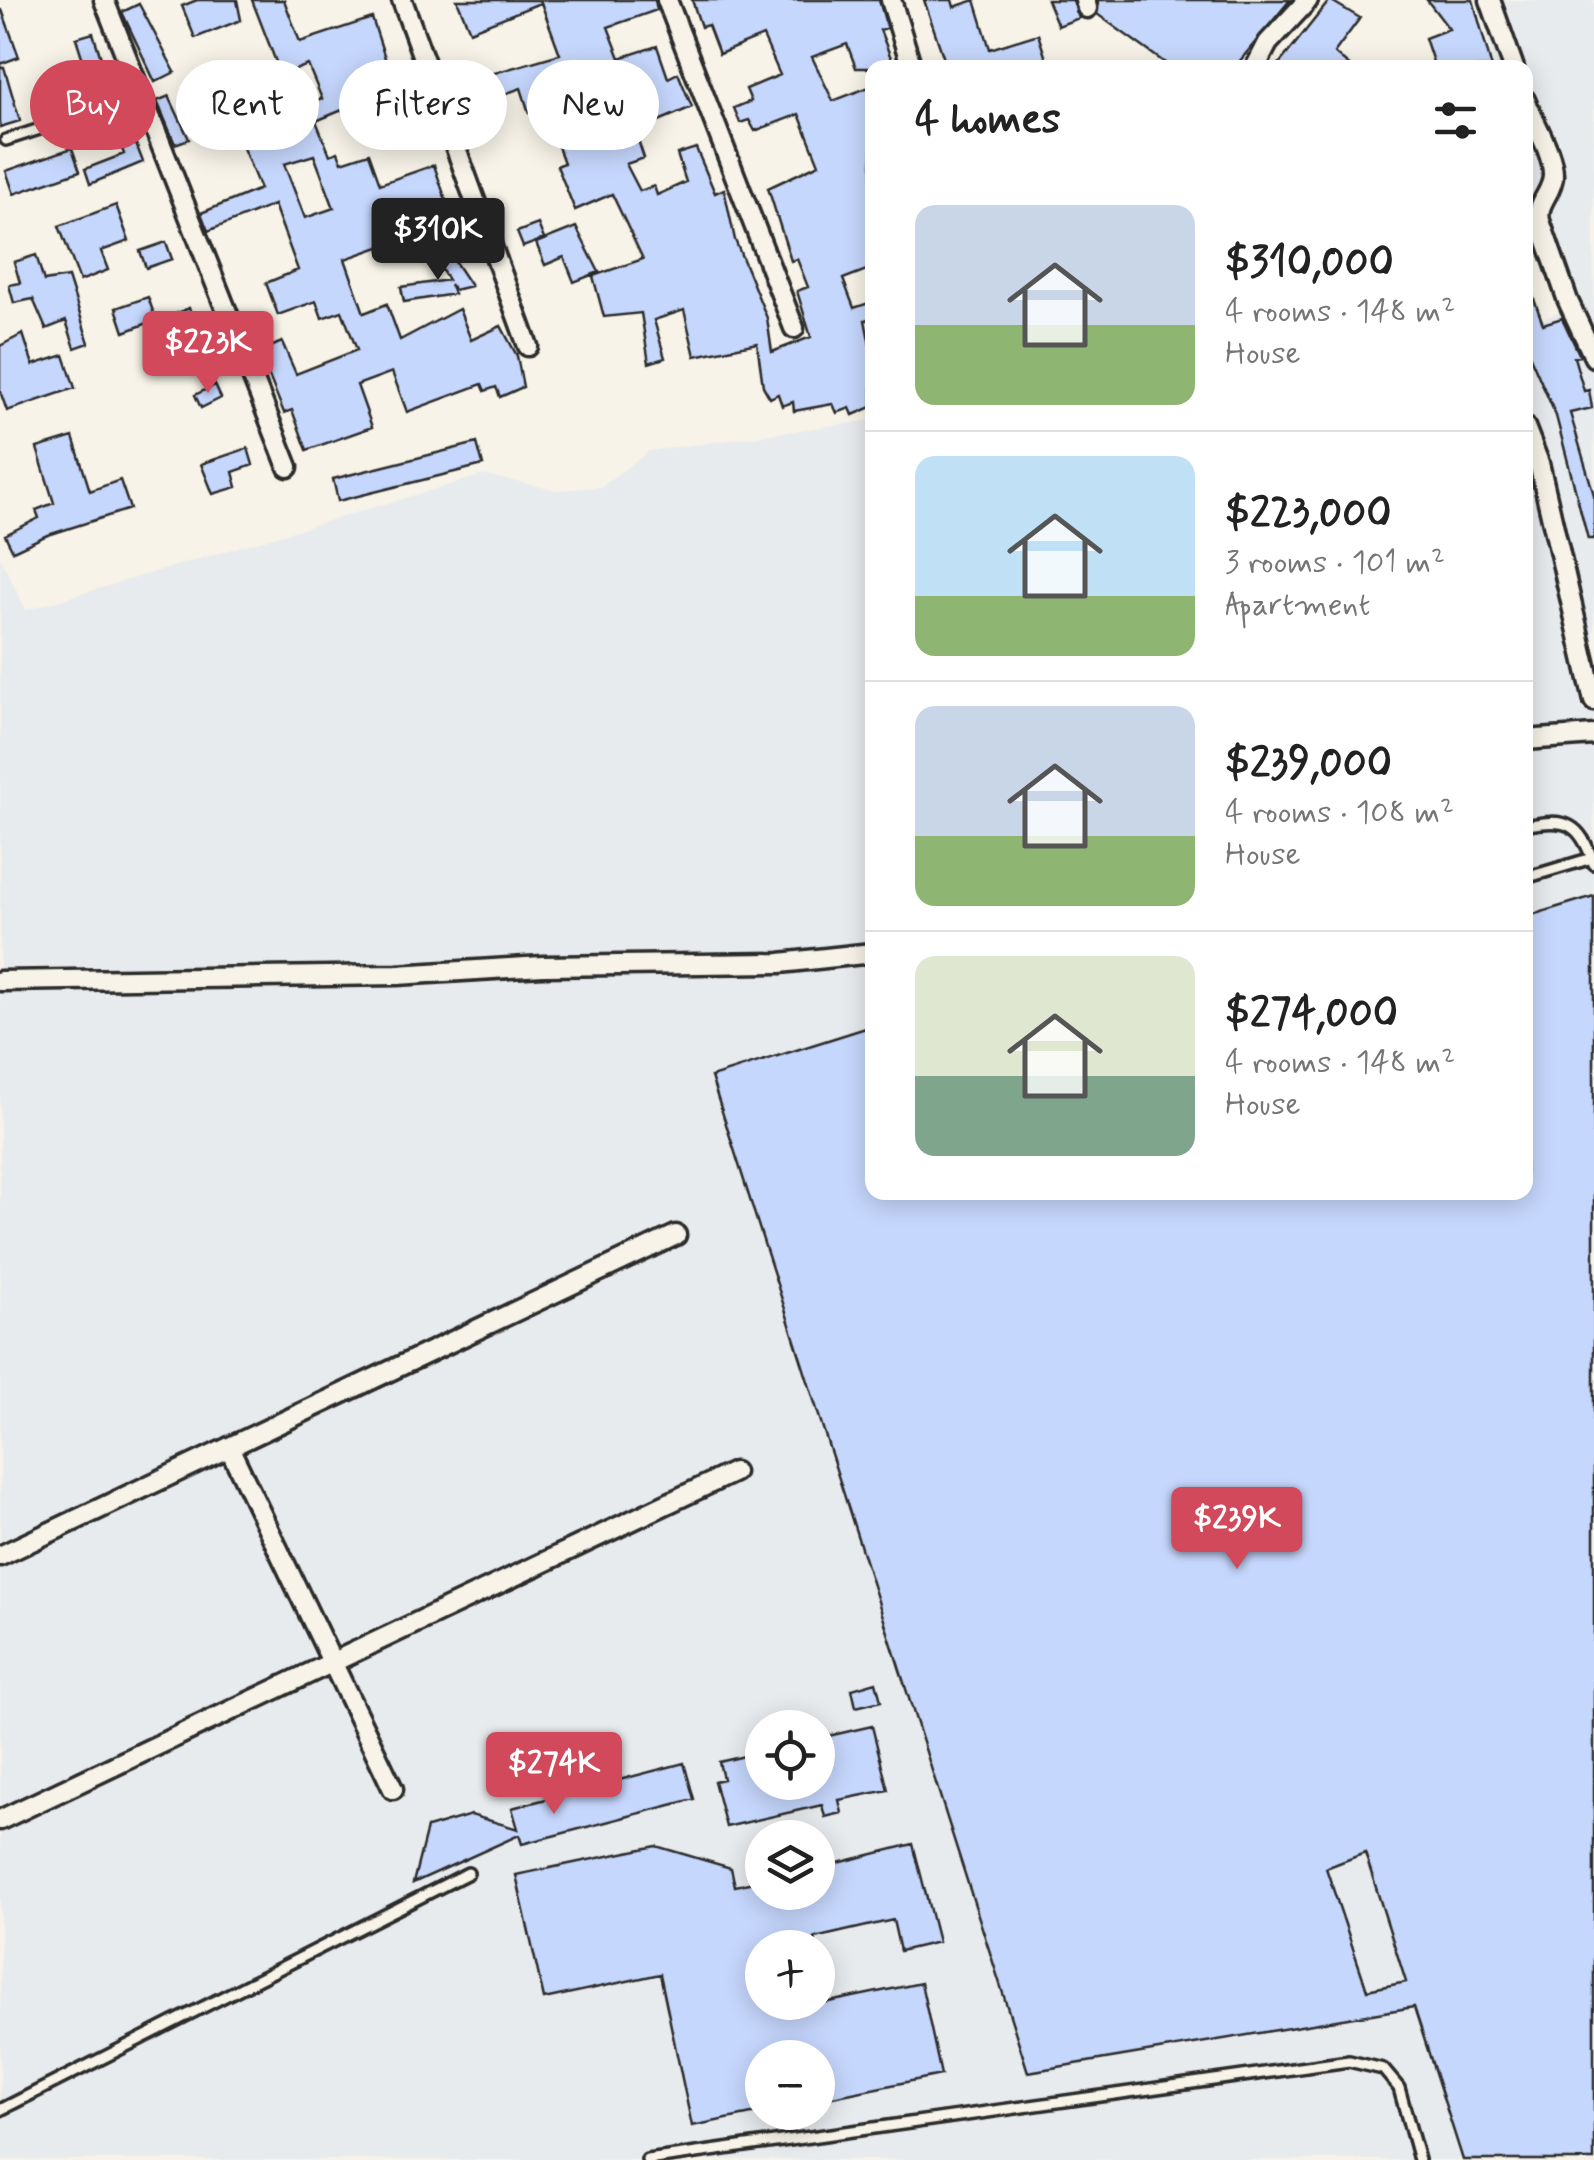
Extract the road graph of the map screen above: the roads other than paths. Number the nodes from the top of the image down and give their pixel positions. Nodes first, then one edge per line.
1 (104, 0) edge
2 (402, 0) edge
3 (667, 0) edge
4 (891, 0) edge
5 (1308, 0) edge
6 (1490, 0) edge
7 (130, 60) edge
8 (910, 60) edge
9 (1259, 60) edge
10 (1511, 60) edge
11 (1533, 120) edge
12 (156, 125) edge
13 (30, 132) edge
14 (6, 140) dead end
15 (794, 328) dead end
16 (528, 346) dead end
17 (1594, 357) edge
18 (1533, 449) edge
19 (288, 467) dead end
20 (1594, 701) edge
21 (1594, 735) edge
22 (1533, 739) edge
23 (1533, 824) edge
24 (1593, 861) edge
25 (1533, 876) edge
26 (865, 954) edge
27 (0, 981) edge
28 (676, 1236) dead end
29 (229, 1446) junction
30 (734, 1472) dead end
31 (0, 1556) edge
32 (334, 1660) junction
33 (394, 1789) dead end
34 (0, 1820) edge
35 (468, 1873) dead end
36 (0, 2110) edge
37 (647, 2160) edge
38 (1420, 2160) edge

1 - 7 street
2 - 16 street
3 - 15 street
4 - 8 street
5 - 9 street
6 - 10 street
11 - 17 street
12 - 19 street
13 - 14 lane
18 - 20 street
21 - 22 street
23 - 24 lane
24 - 25 lane
26 - 27 street
28 - 29 street
29 - 31 street
29 - 32 street
30 - 32 street
32 - 33 street
32 - 34 street
35 - 36 lane
37 - 38 lane

